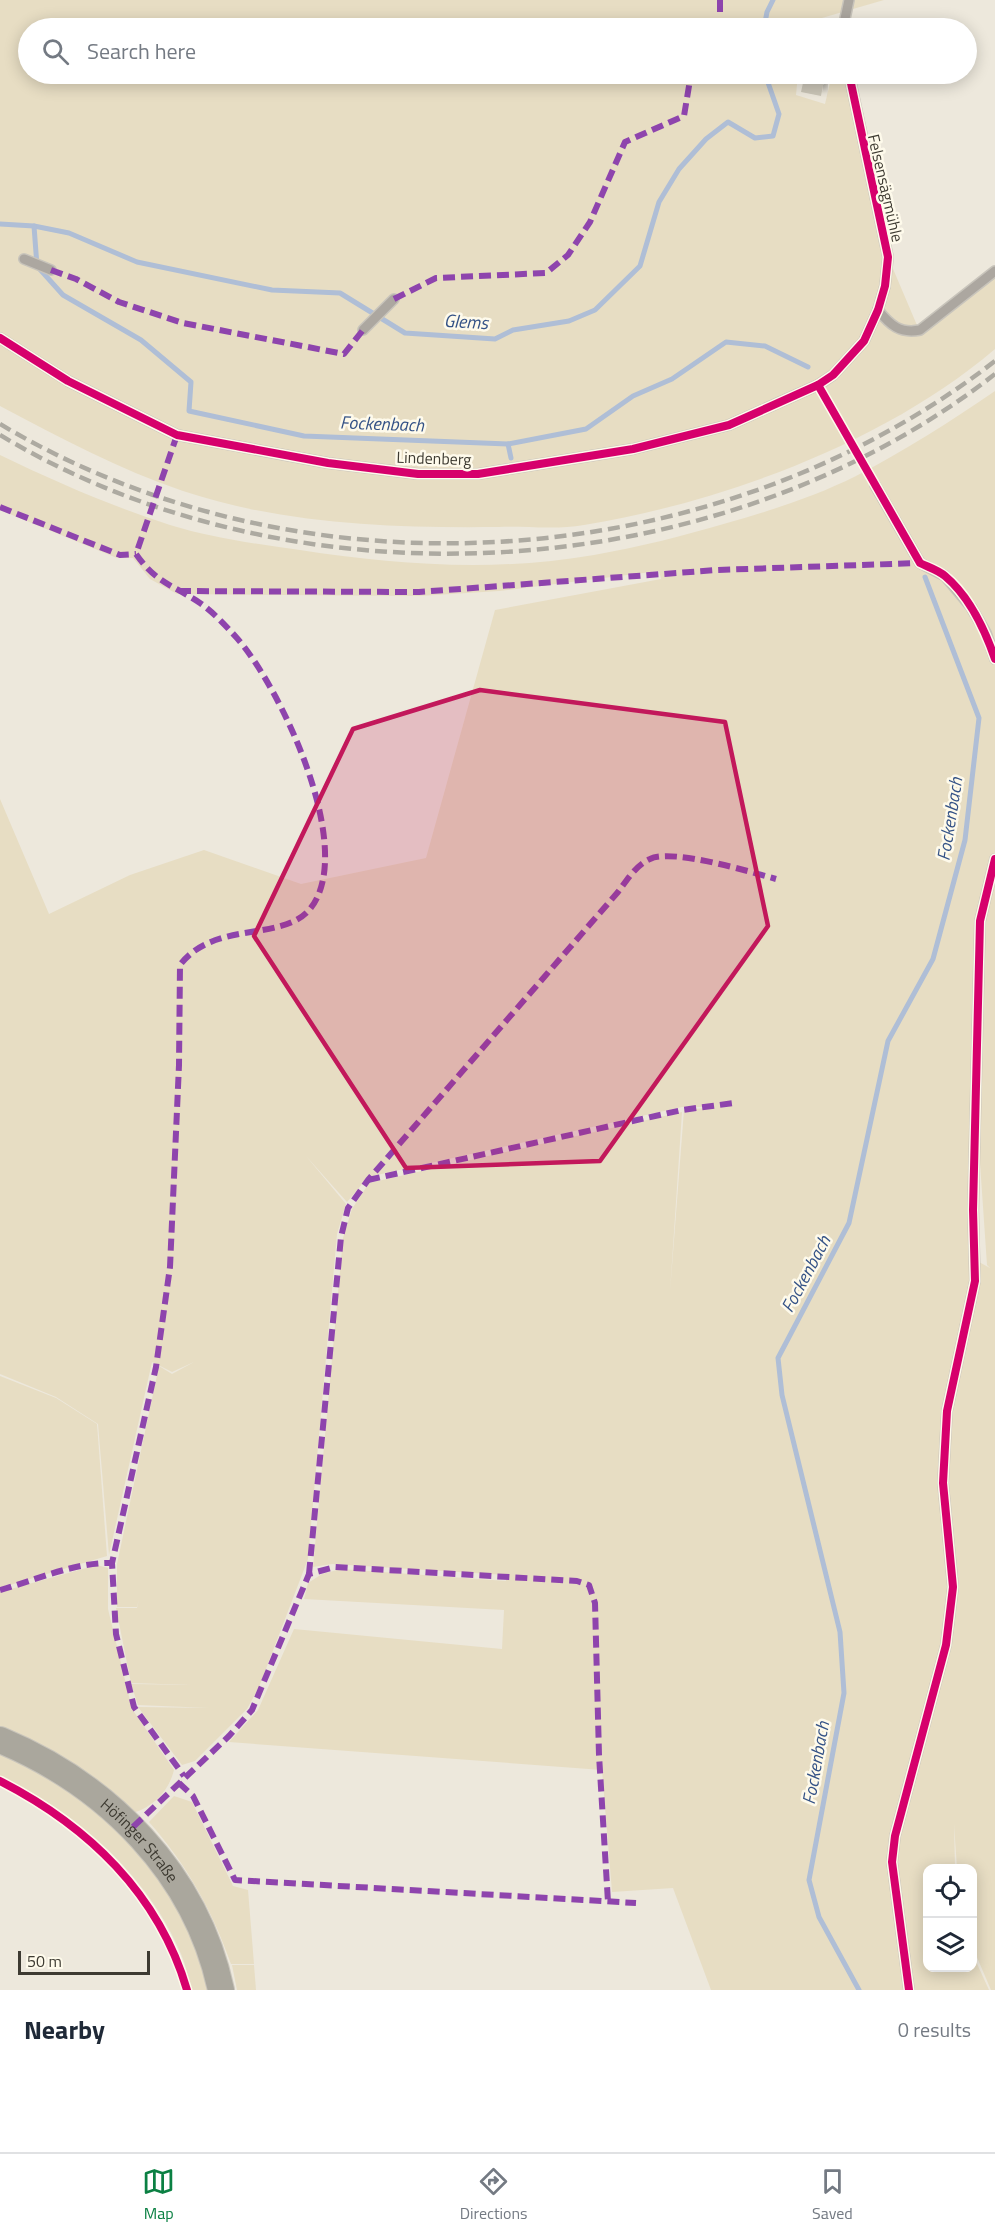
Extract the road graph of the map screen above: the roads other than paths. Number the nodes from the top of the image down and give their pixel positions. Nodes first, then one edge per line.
1 (849, 0) edge
2 (845, 18) edge
3 (851, 84) edge
4 (24, 259) dead end
5 (51, 270) dead end
6 (995, 271) edge
7 (394, 299) dead end
8 (878, 310) junction
9 (363, 330) dead end
10 (0, 338) edge
11 (864, 341) joint
12 (875, 486) dead end
13 (995, 659) edge
14 (995, 859) edge
15 (0, 1740) edge
16 (221, 1990) edge
17 (909, 1990) edge

1 - 2 lane
3 - 8 lane, Felsensägmühle
4 - 5 lane
6 - 8 lane
7 - 9 lane
8 - 11 lane, Felsensägmühle
10 - 11 lane, Lindenberg
12 - 13 lane
14 - 17 lane
15 - 16 street, Höfinger Straße

